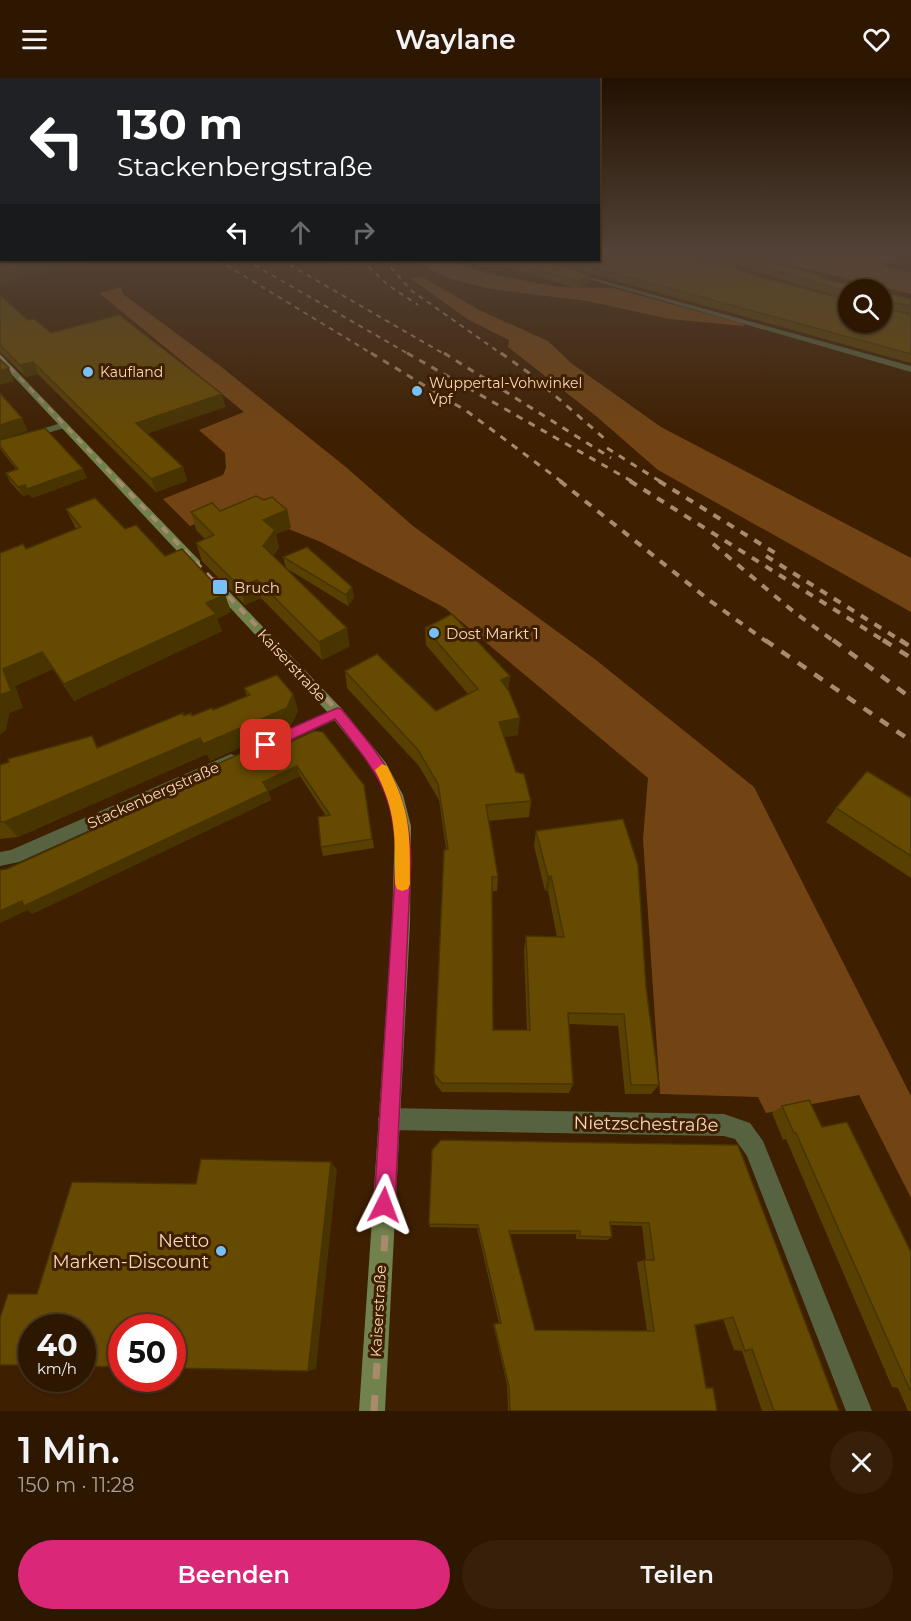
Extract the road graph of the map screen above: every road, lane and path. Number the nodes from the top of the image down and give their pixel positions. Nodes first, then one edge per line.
1 (722, 315) edge
2 (0, 357) edge
3 (911, 369) edge
4 (64, 425) junction
5 (0, 445) edge
6 (337, 713) junction
7 (0, 859) edge
8 (389, 1119) junction
9 (372, 1411) edge
10 (858, 1411) edge

1 - 3 street
2 - 4 main road, Kaiserstraße
4 - 5 street
4 - 6 main road, Kaiserstraße
6 - 7 street, Stackenbergstraße
6 - 8 main road, Kaiserstraße
8 - 9 main road, Kaiserstraße
8 - 10 street, Nietzschestraße

